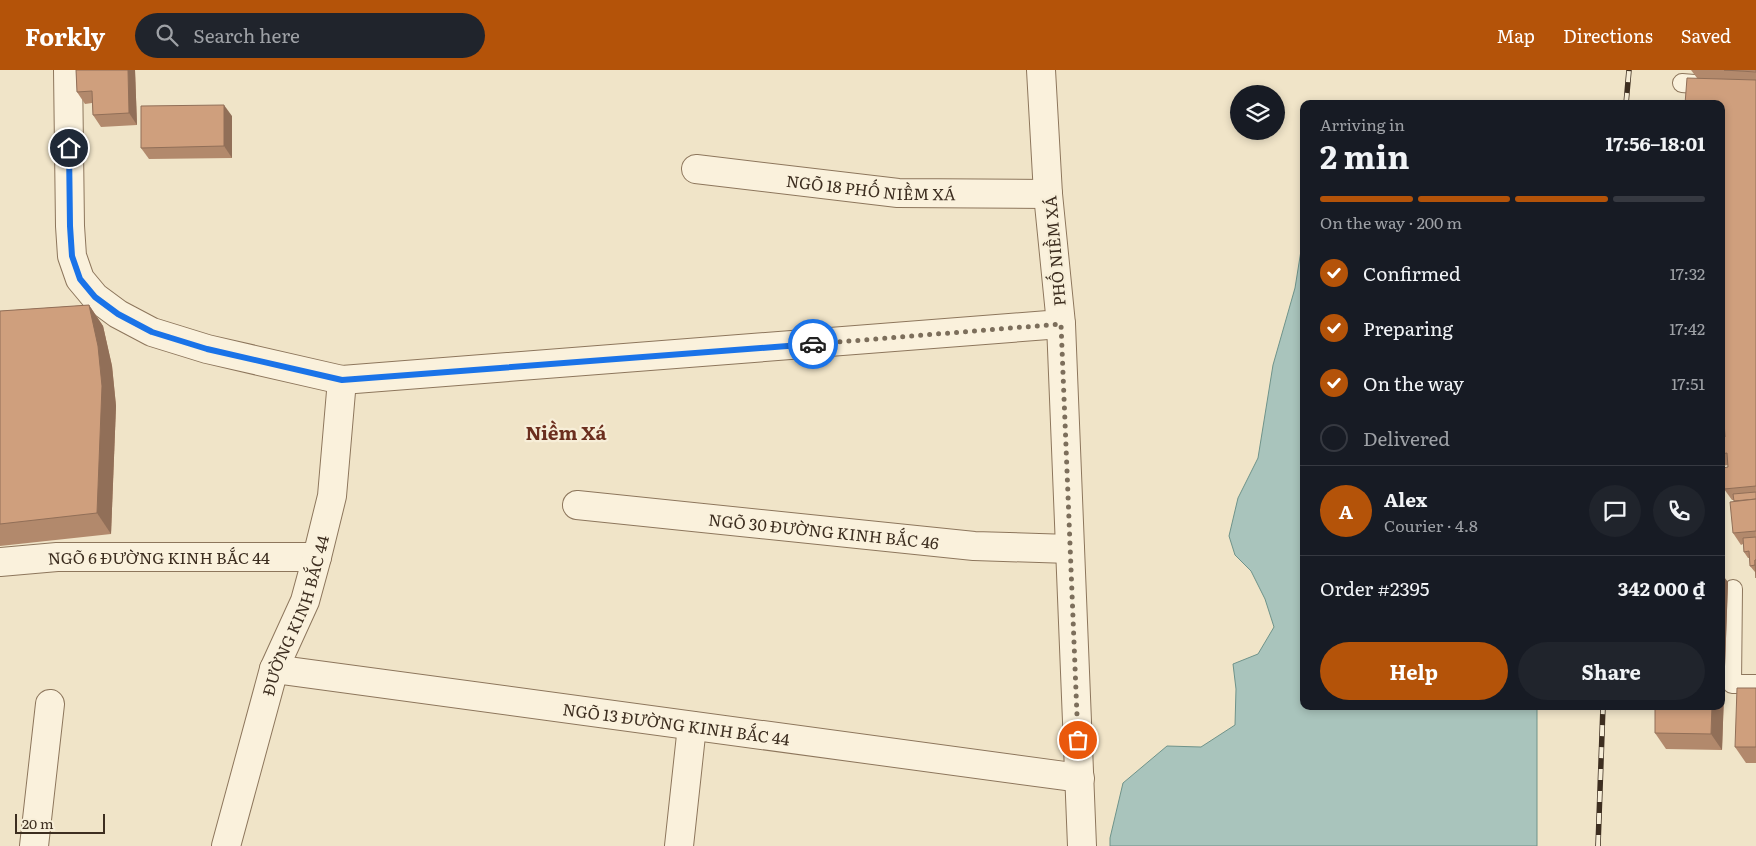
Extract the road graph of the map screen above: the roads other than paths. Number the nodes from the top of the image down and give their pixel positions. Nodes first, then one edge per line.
1 (68, 70) edge
2 (1041, 70) edge
3 (1682, 83) dead end
4 (1756, 89) edge
5 (696, 169) dead end
6 (1048, 194) junction
7 (1061, 324) junction
8 (342, 380) junction
9 (577, 505) dead end
10 (1070, 549) junction
11 (318, 557) junction
12 (0, 562) edge
13 (1733, 589) dead end
14 (274, 669) junction
15 (1756, 684) edge
16 (50, 704) dead end
17 (692, 726) junction
18 (1080, 778) junction
19 (34, 846) edge
20 (226, 846) edge
21 (679, 846) edge
22 (1082, 846) edge

1 - 8 street, PHỐ NIỀM XÁ
2 - 6 street, PHỐ NIỀM XÁ
3 - 4 lane
5 - 6 street, NGÕ 18 PHỐ NIỀM XÁ
6 - 7 street, PHỐ NIỀM XÁ
7 - 8 street, PHỐ NIỀM XÁ
7 - 10 street
8 - 11 street, ĐƯỜNG KINH BẮC 44
9 - 10 street, NGÕ 30 ĐƯỜNG KINH BẮC 46
10 - 18 street
11 - 12 street, NGÕ 6 ĐƯỜNG KINH BẮC 44
11 - 14 street, ĐƯỜNG KINH BẮC 44
13 - 15 lane
14 - 17 street, NGÕ 13 ĐƯỜNG KINH BẮC 44
14 - 20 street, ĐƯỜNG KINH BẮC 44
16 - 19 street
17 - 18 street, NGÕ 13 ĐƯỜNG KINH BẮC 44
17 - 21 street
18 - 22 street

